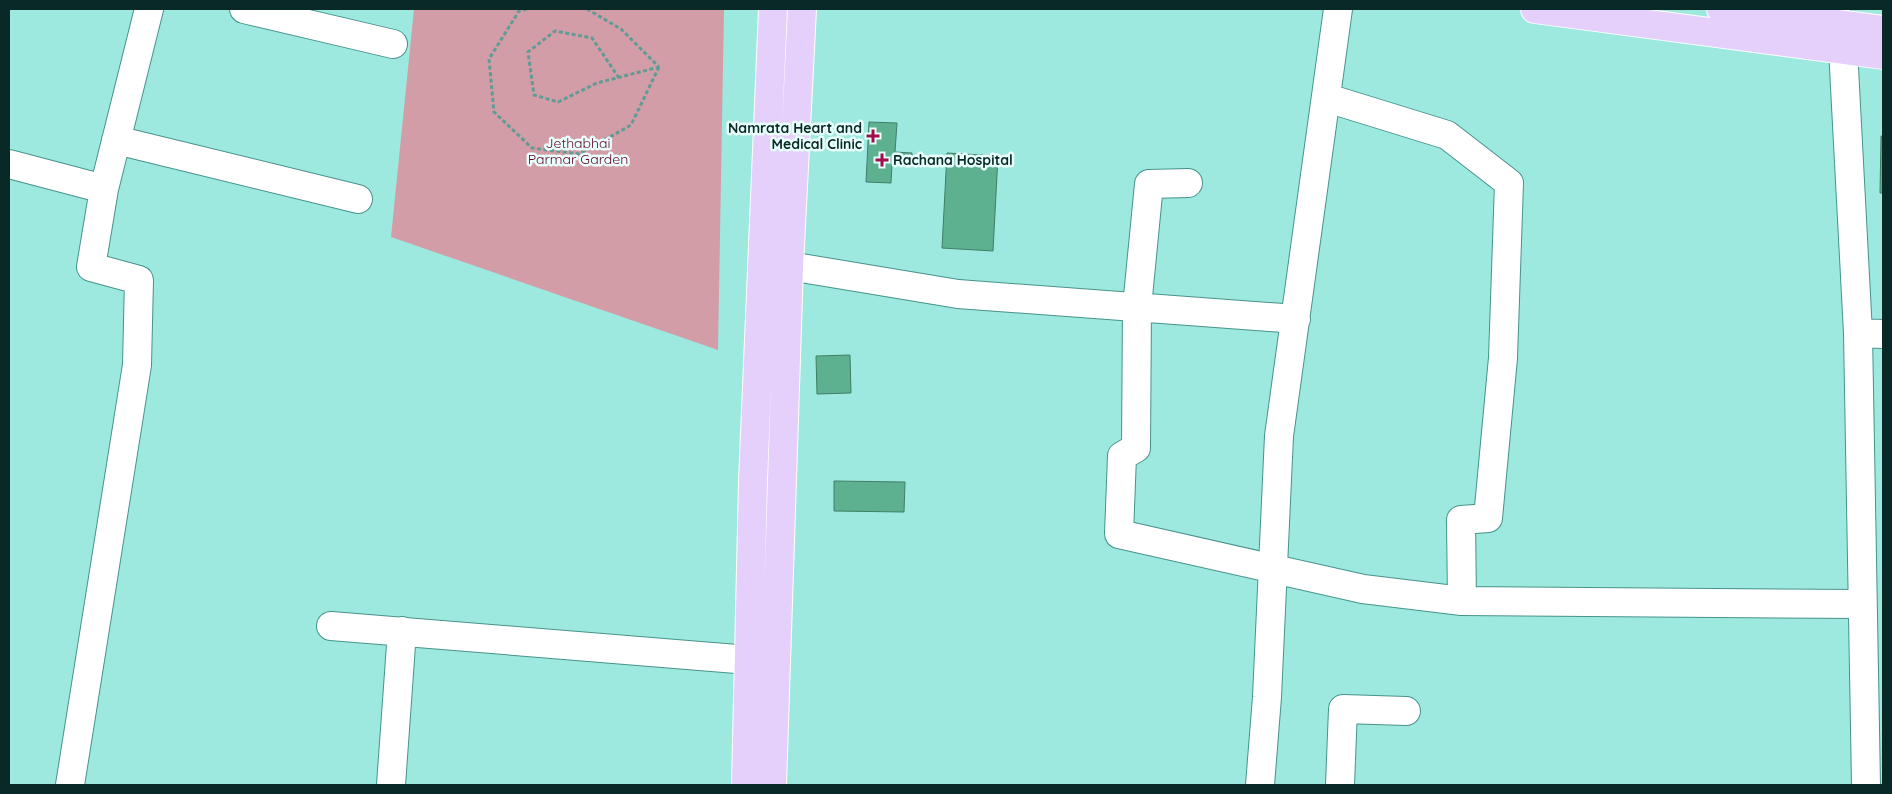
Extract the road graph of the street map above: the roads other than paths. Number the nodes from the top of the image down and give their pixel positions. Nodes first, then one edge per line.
1 (244, 9) edge
2 (773, 9) edge
3 (802, 9) edge
4 (1338, 9) edge
5 (1535, 9) edge
6 (1721, 9) edge
7 (144, 10) edge
8 (1839, 27) edge
9 (1883, 30) edge
10 (393, 44) dead end
11 (1883, 55) edge
12 (1328, 98) junction
13 (116, 140) junction
14 (9, 164) edge
15 (1188, 183) dead end
16 (104, 189) junction
17 (358, 199) dead end
18 (789, 266) junction
19 (1136, 306) junction
20 (1296, 319) junction
21 (1871, 333) edge
22 (1273, 568) junction
23 (1462, 601) junction
24 (1861, 604) junction
25 (331, 626) dead end
26 (402, 631) junction
27 (749, 660) junction
28 (1406, 711) dead end
29 (1871, 775) edge
30 (70, 785) edge
31 (391, 785) edge
32 (746, 785) edge
33 (772, 785) edge
34 (1260, 785) edge
35 (1340, 785) edge

1 - 10 street
2 - 27 main road
3 - 18 main road
4 - 12 street
5 - 8 main road
6 - 8 main road
7 - 13 street
8 - 9 main road
8 - 11 main road
8 - 21 street
12 - 20 street
12 - 23 street
13 - 16 street
13 - 17 street
14 - 16 street
15 - 19 street
16 - 30 street
18 - 19 street
18 - 33 main road
19 - 20 street
19 - 22 street
20 - 22 street
21 - 24 street
22 - 23 street
22 - 34 street
23 - 24 street
24 - 29 street
25 - 26 street
26 - 27 street
26 - 31 street
27 - 32 main road
28 - 35 street

